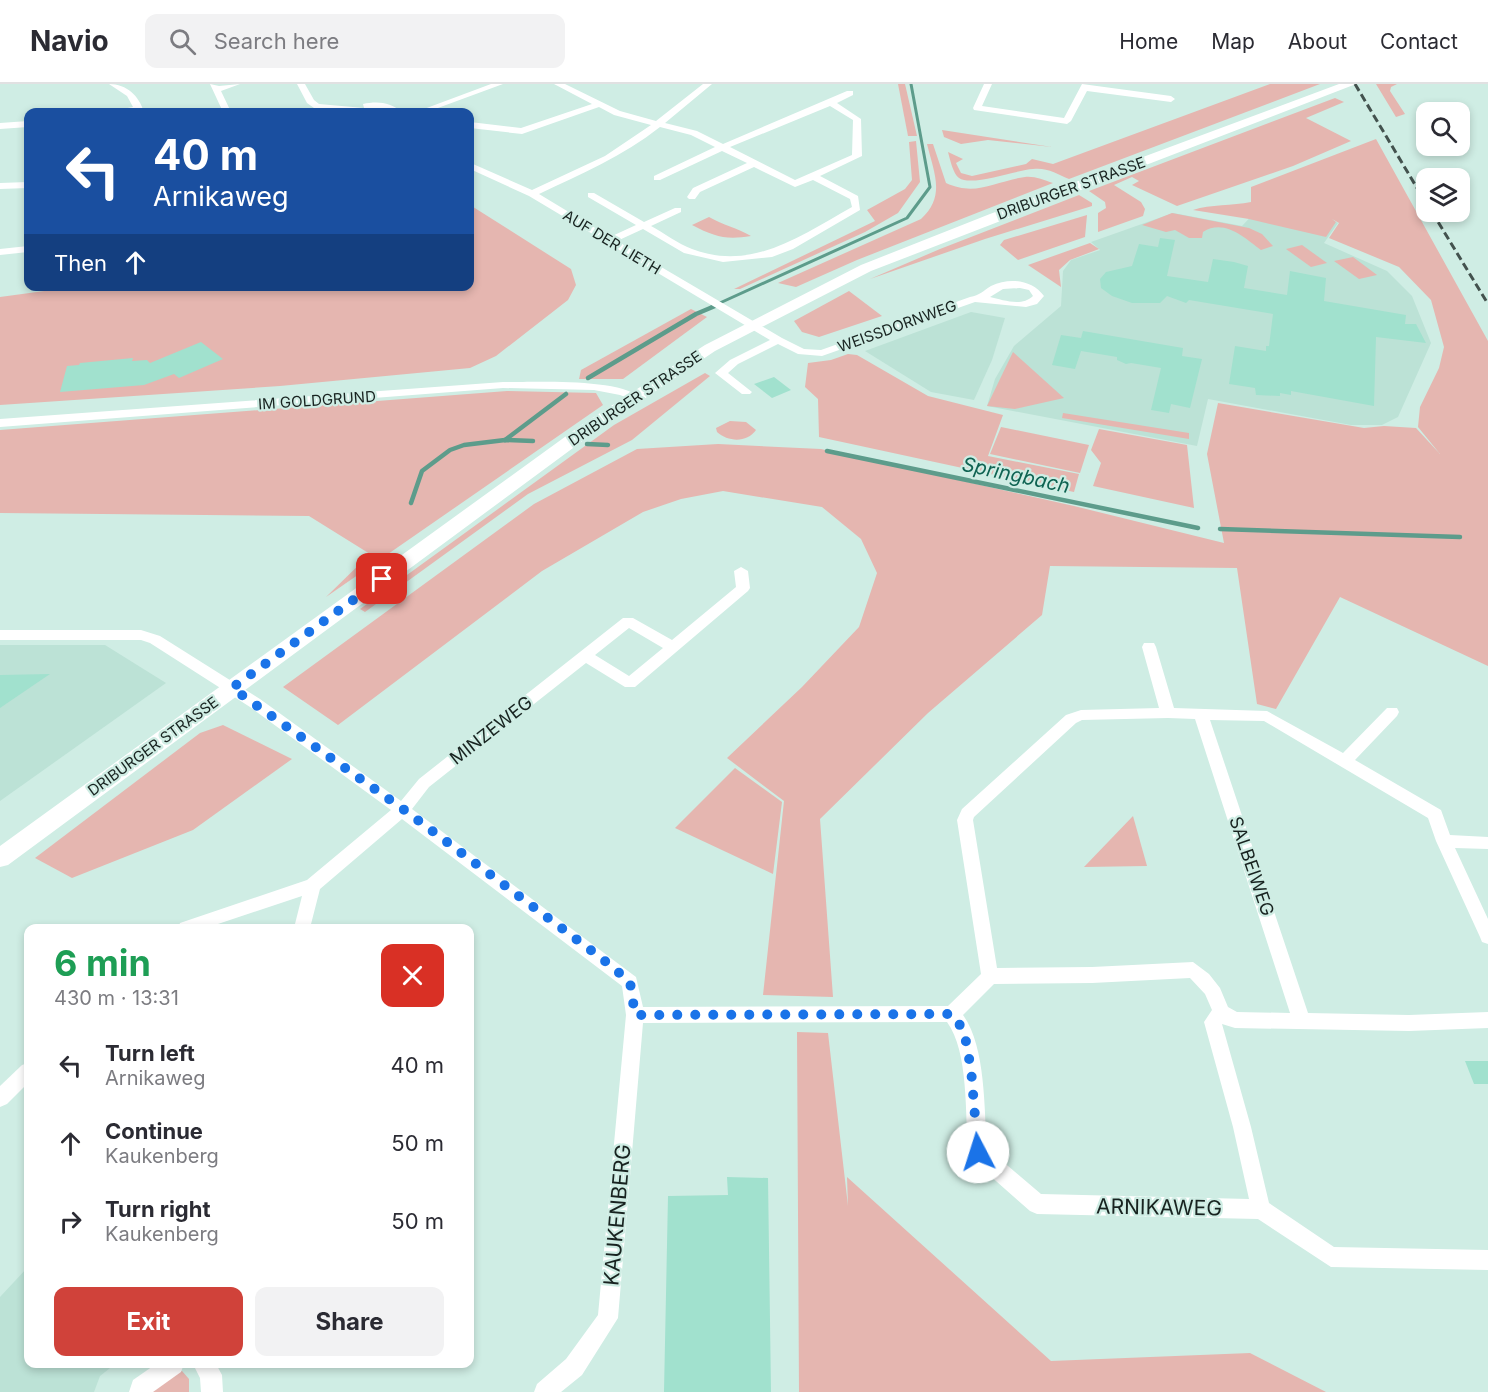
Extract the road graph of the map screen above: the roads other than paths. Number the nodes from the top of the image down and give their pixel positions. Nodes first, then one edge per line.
1 (113, 84) edge
2 (236, 84) edge
3 (301, 84) edge
4 (499, 84) edge
5 (558, 84) edge
6 (708, 84) edge
7 (988, 84) edge
8 (1350, 84) edge
9 (1085, 86) edge
10 (216, 87) edge
11 (850, 93) dead end
12 (1171, 99) dead end
13 (831, 103) junction
14 (597, 105) junction
15 (137, 108) edge
16 (225, 108) edge
17 (334, 108) edge
18 (360, 108) edge
19 (391, 108) edge
20 (431, 108) edge
21 (24, 124) edge
22 (474, 125) edge
23 (657, 125) junction
24 (0, 126) edge
25 (723, 147) junction
26 (755, 163) junction
27 (474, 168) edge
28 (813, 176) junction
29 (657, 178) dead end
30 (24, 184) edge
31 (0, 186) edge
32 (532, 194) junction
33 (591, 195) dead end
34 (692, 197) dead end
35 (678, 210) dead end
36 (643, 225) junction
37 (611, 240) junction
38 (24, 249) edge
39 (0, 252) edge
40 (982, 298) dead end
41 (752, 325) junction
42 (778, 340) junction
43 (746, 392) dead end
44 (633, 397) junction
45 (0, 423) edge
46 (741, 571) dead end
47 (0, 635) edge
48 (673, 647) junction
49 (1149, 647) dead end
50 (585, 656) junction
51 (232, 688) junction
52 (1392, 712) dead end
53 (1168, 713) junction
54 (1201, 714) junction
55 (1345, 760) junction
56 (403, 809) junction
57 (1444, 841) junction
58 (1488, 843) edge
59 (0, 858) edge
60 (313, 885) junction
61 (200, 924) edge
62 (303, 924) edge
63 (1488, 937) edge
64 (990, 976) junction
65 (1221, 1012) junction
66 (952, 1014) junction
67 (635, 1015) junction
68 (1300, 1020) junction
69 (1488, 1020) edge
70 (24, 1075) edge
71 (0, 1098) edge
72 (1261, 1209) junction
73 (1488, 1260) edge
74 (168, 1368) edge
75 (207, 1368) edge
76 (140, 1392) edge
77 (212, 1392) edge
78 (545, 1392) edge

1 - 15 street
2 - 10 street
3 - 17 street
4 - 20 street
5 - 14 street
6 - 23 street
7 - 9 street
8 - 41 main road, DRIBURGER STRASSE
9 - 12 street
10 - 16 street
11 - 13 street
13 - 25 street
13 - 28 street
14 - 22 street
14 - 23 street
18 - 19 street
21 - 24 street
23 - 25 street
23 - 32 street
25 - 26 street
25 - 29 street
26 - 28 street
26 - 34 street
27 - 32 street, AUF DER LIETH
28 - 36 street
30 - 31 street
32 - 37 street, AUF DER LIETH
33 - 36 street
35 - 36 street
36 - 37 street
37 - 41 street, AUF DER LIETH
38 - 39 street
40 - 42 street, WEISSDORNWEG
41 - 42 street, WEISSDORNWEG
41 - 44 main road, DRIBURGER STRASSE
42 - 43 street
44 - 45 street, IM GOLDGRUND
44 - 51 main road, DRIBURGER STRASSE
46 - 48 street
47 - 51 street, KAUKENBERG
48 - 50 street, MINZEWEG
48 - 50 street
49 - 53 street
50 - 56 street, MINZEWEG
51 - 56 street, KAUKENBERG
51 - 59 main road, DRIBURGER STRASSE
52 - 55 street
53 - 54 street
53 - 64 street
54 - 55 street
54 - 68 street, SALBEIWEG
55 - 57 street
56 - 60 street, MINZEWEG
56 - 67 street, KAUKENBERG
57 - 58 street
57 - 63 street
60 - 61 street
60 - 62 street
64 - 65 street
64 - 66 street
65 - 68 street
65 - 72 street
66 - 67 street
66 - 72 street, ARNIKAWEG
67 - 78 street, KAUKENBERG
68 - 69 street
70 - 71 street
72 - 73 street
74 - 76 street
75 - 77 street

